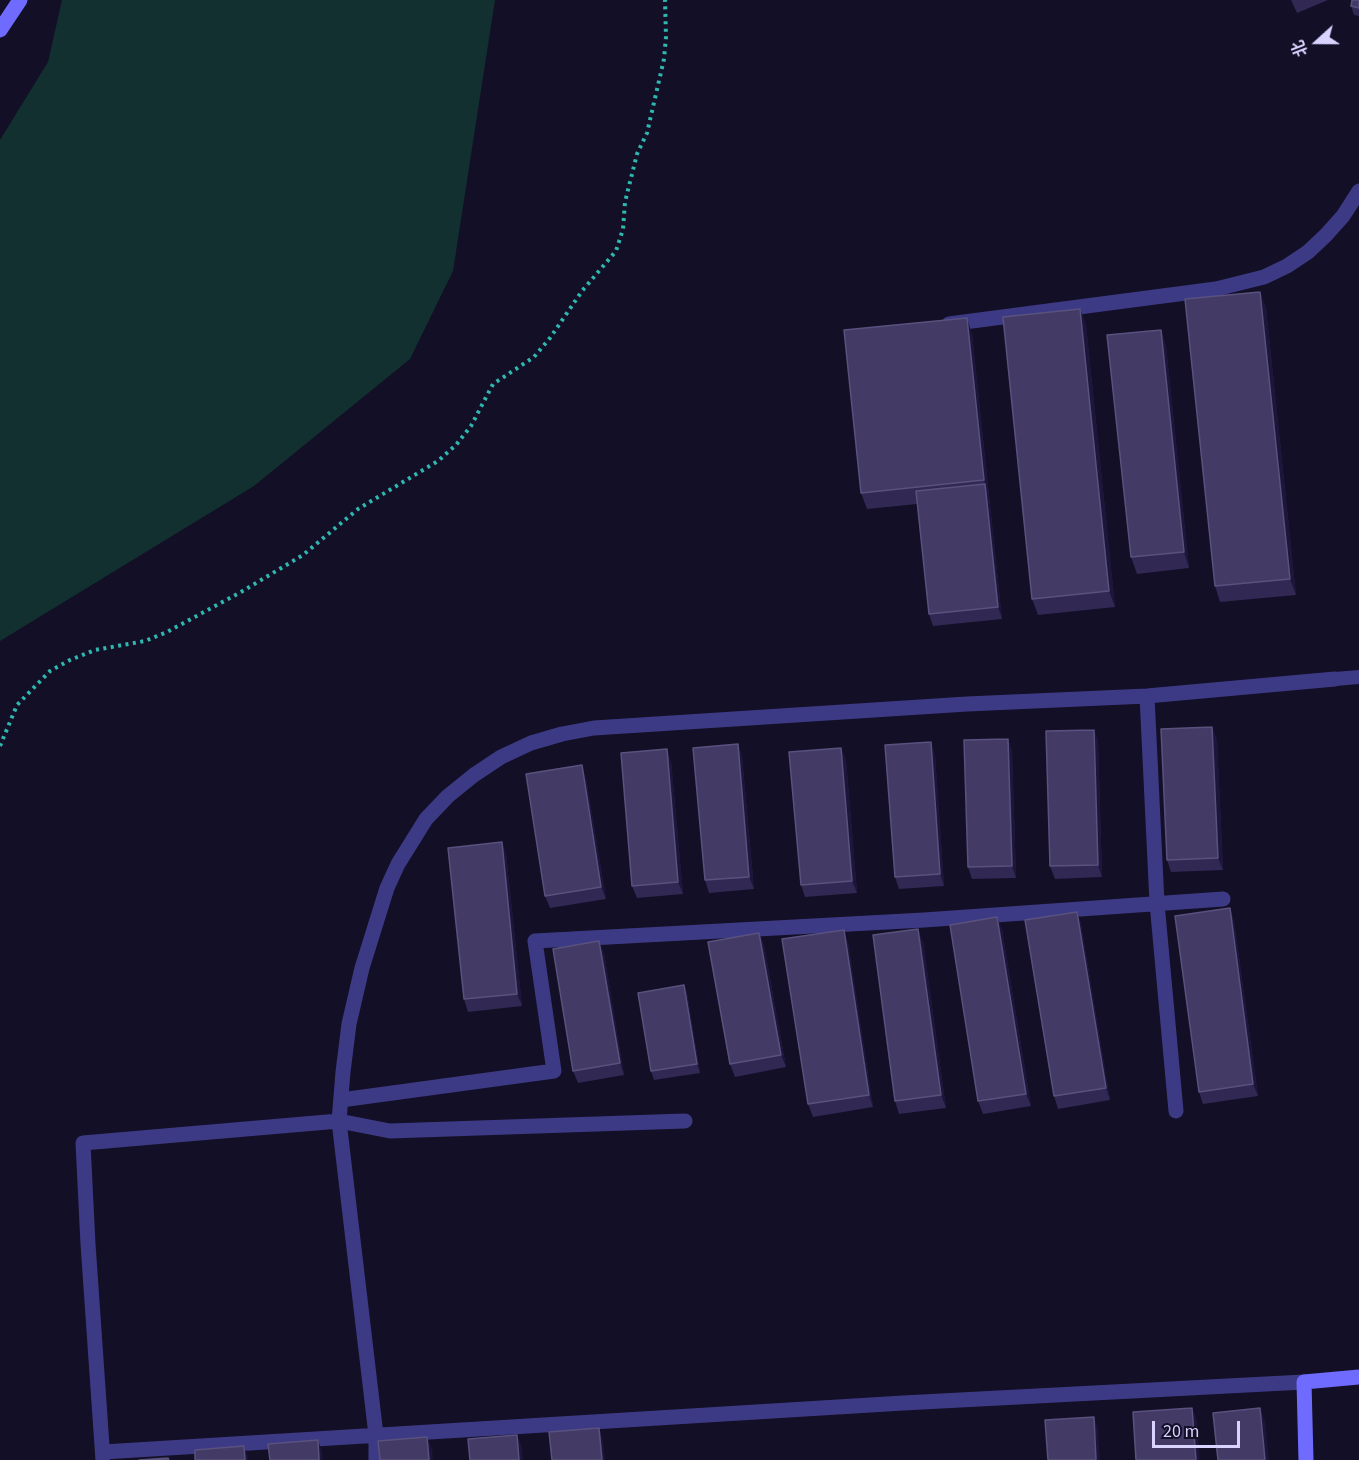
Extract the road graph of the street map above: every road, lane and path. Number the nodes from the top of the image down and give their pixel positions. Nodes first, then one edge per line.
1 (20, 0) edge
2 (665, 0) edge
3 (0, 30) edge
4 (1359, 191) edge
5 (931, 326) edge
6 (1359, 676) edge
7 (1335, 679) joint
8 (1147, 696) junction
9 (0, 746) edge
10 (1223, 899) dead end
11 (1157, 903) junction
12 (340, 1100) junction
13 (1176, 1111) dead end
14 (339, 1121) junction
15 (685, 1121) dead end
16 (1359, 1377) edge
17 (1304, 1382) junction
18 (376, 1435) junction
19 (103, 1456) edge
20 (376, 1460) edge
21 (1306, 1460) edge

1 - 3 street
2 - 9 path
4 - 5 street
6 - 7 lane
7 - 8 street
8 - 11 street
8 - 12 street
10 - 11 street
11 - 12 street
11 - 13 street
12 - 14 street
14 - 15 street
14 - 18 street
14 - 19 street
16 - 17 street
17 - 18 street
17 - 21 street
18 - 19 street
18 - 20 street

